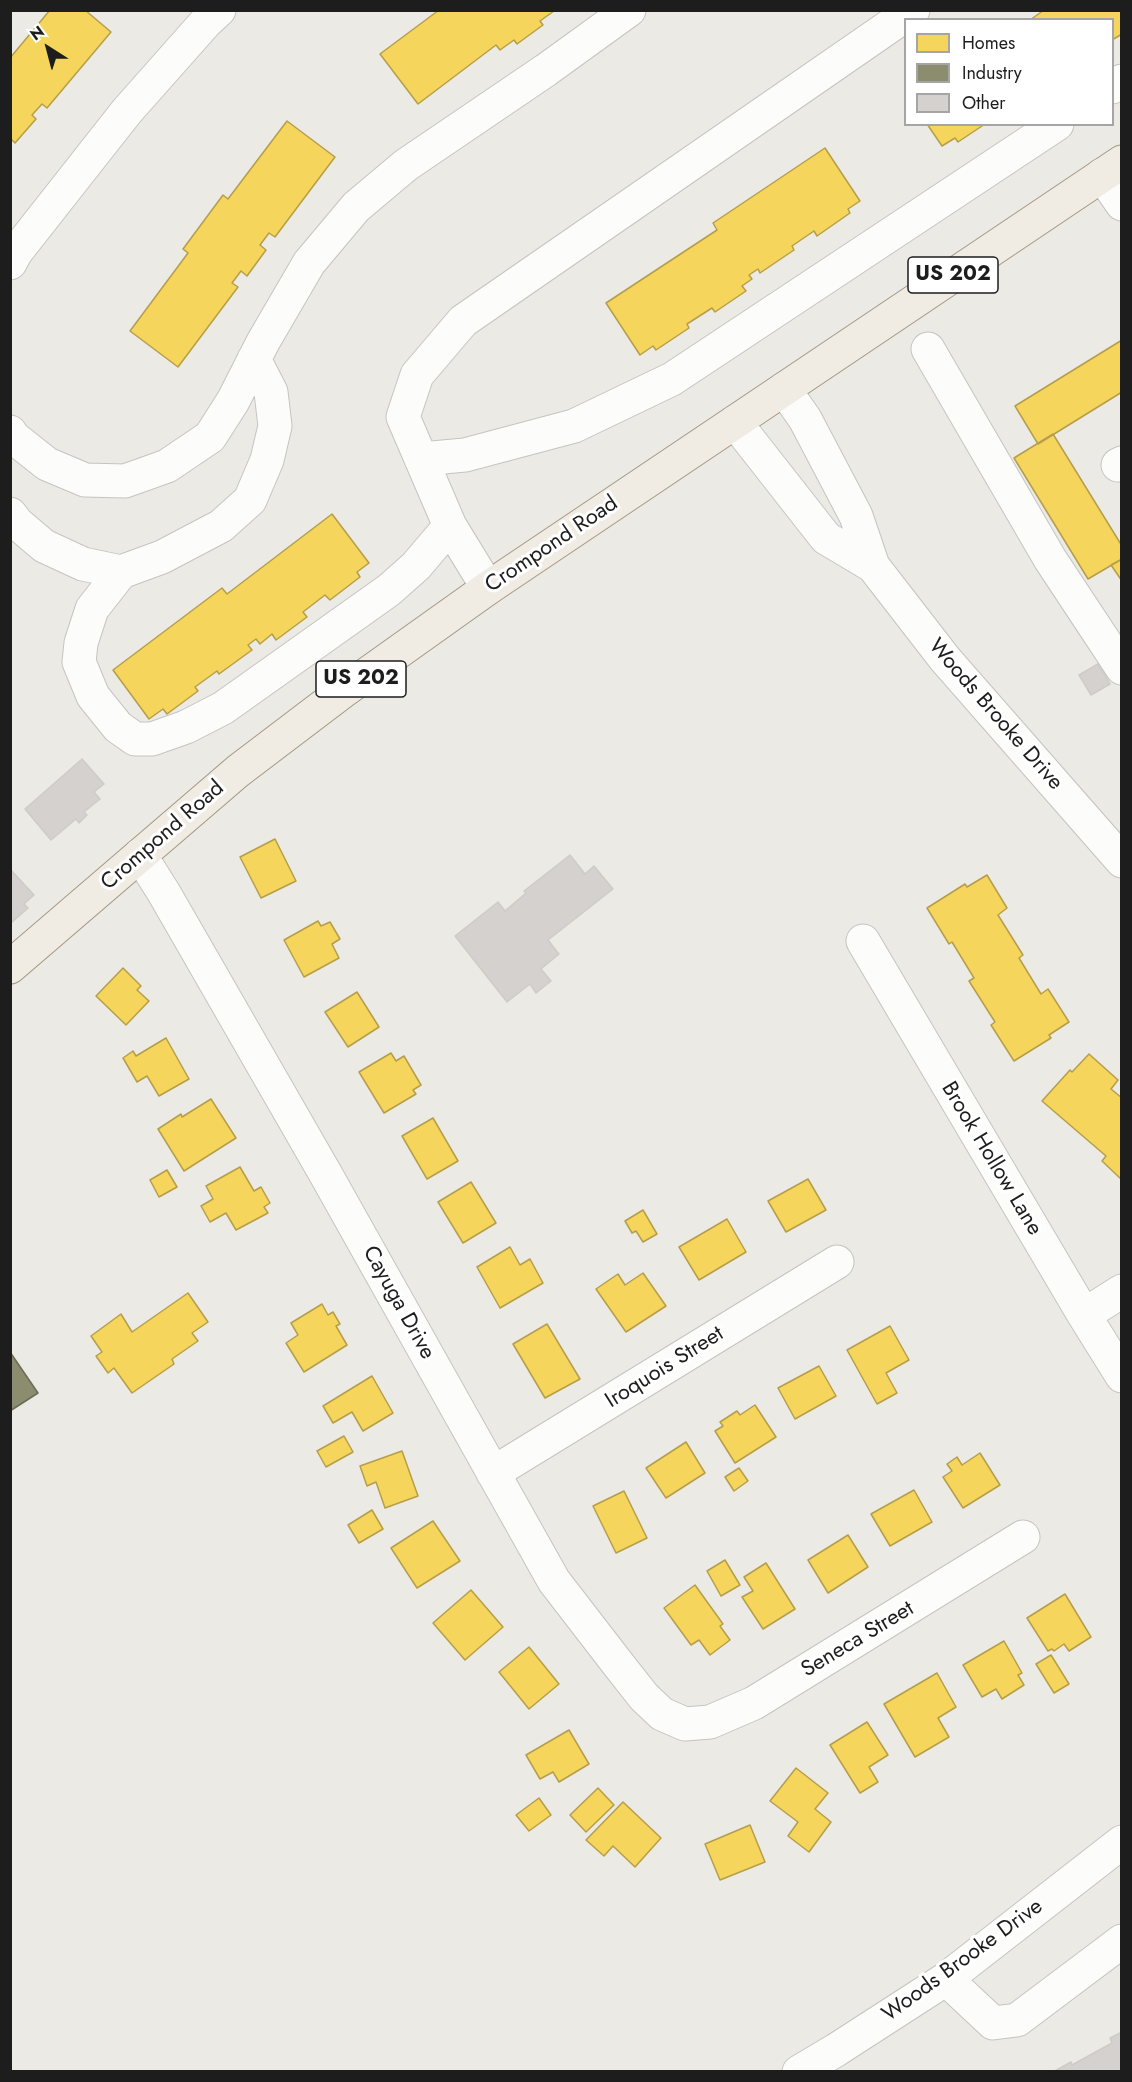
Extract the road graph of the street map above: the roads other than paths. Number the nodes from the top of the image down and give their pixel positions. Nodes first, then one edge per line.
1 (219, 10) edge
2 (629, 10) edge
3 (914, 10) edge
4 (1054, 126) edge
5 (1112, 169) edge
6 (1122, 204) edge
7 (10, 263) edge
8 (928, 349) dead end
9 (254, 359) junction
10 (784, 389) junction
11 (735, 422) junction
12 (10, 432) edge
13 (421, 459) junction
14 (10, 514) edge
15 (450, 526) junction
16 (873, 566) junction
17 (121, 572) junction
18 (488, 588) junction
19 (1122, 668) edge
20 (140, 855) junction
21 (1122, 861) edge
22 (863, 941) dead end
23 (10, 967) edge
24 (837, 1262) dead end
25 (1122, 1291) edge
26 (1084, 1315) junction
27 (1122, 1376) edge
28 (494, 1473) junction
29 (1023, 1538) dead end
30 (685, 1724) joint
31 (1122, 1842) edge
32 (1122, 1941) edge
33 (946, 1979) junction
34 (842, 2061) edge
35 (799, 2072) edge

1 - 7 street
2 - 9 street
3 - 13 street
4 - 13 street
5 - 6 street
5 - 10 main road, Crompond Road / US 202
8 - 19 street
9 - 12 street
9 - 17 street
10 - 11 main road, Crompond Road / US 202
10 - 16 street, Woods Brooke Drive
11 - 16 street, Woods Brooke Drive
11 - 18 main road, Crompond Road / US 202
13 - 15 street
14 - 17 street
15 - 17 street
15 - 18 street
16 - 21 street, Woods Brooke Drive
18 - 20 main road, Crompond Road / US 202
20 - 23 main road, Crompond Road / US 202
20 - 28 street, Cayuga Drive
22 - 26 street, Brook Hollow Lane
24 - 28 street, Iroquois Street
25 - 26 street
26 - 27 street, Brook Hollow Lane
28 - 30 street, Cayuga Drive
29 - 30 street, Seneca Street
31 - 33 street, Woods Brooke Drive
32 - 33 street
33 - 34 street, Woods Brooke Drive
34 - 35 street, Woods Brooke Drive

